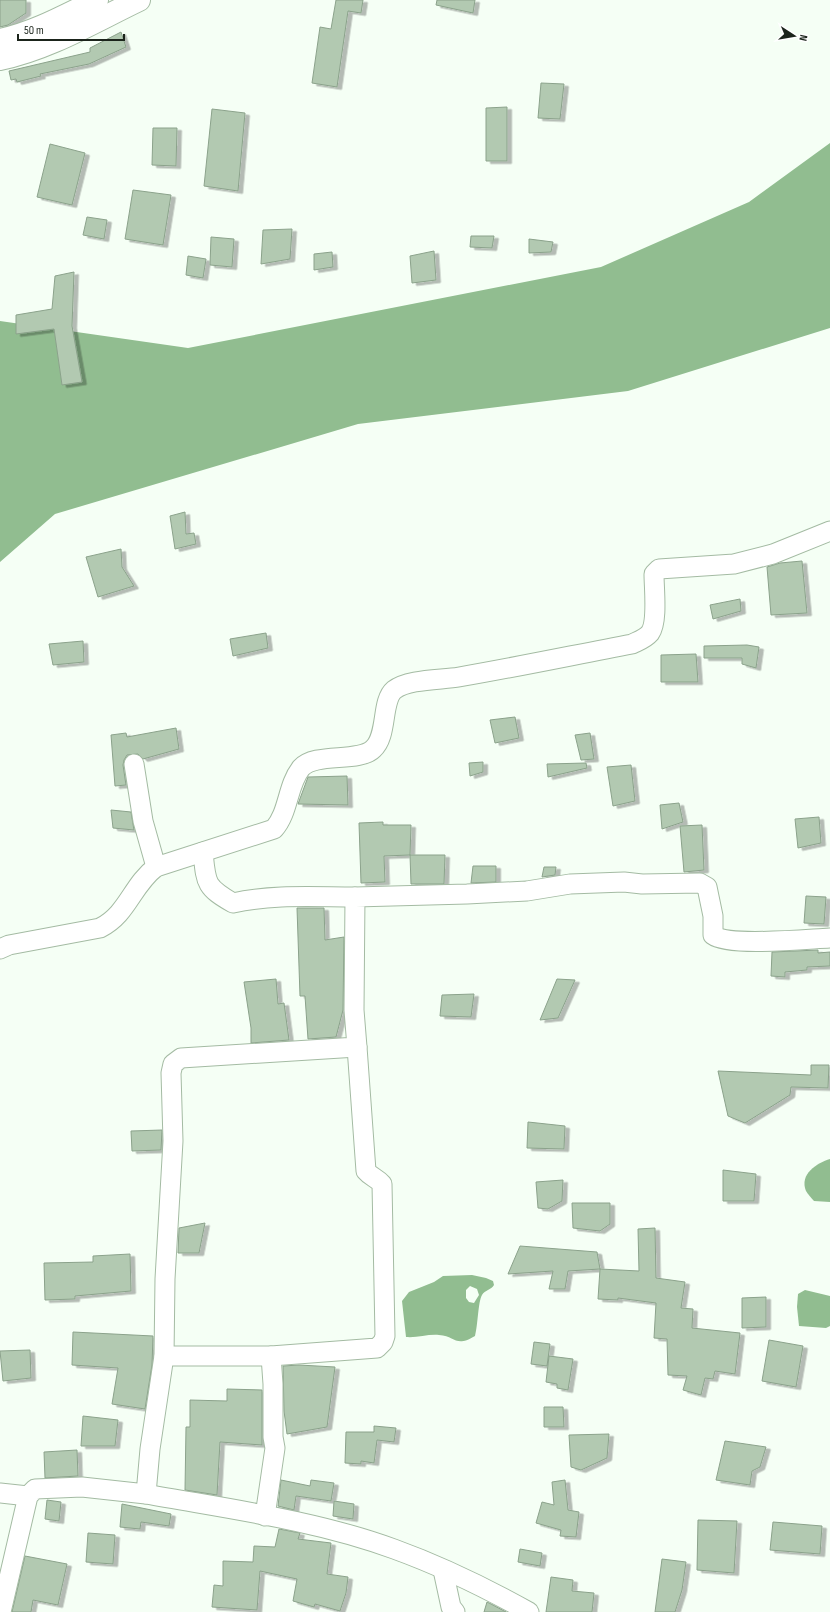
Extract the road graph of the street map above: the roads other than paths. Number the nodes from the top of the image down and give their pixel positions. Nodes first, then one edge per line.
1 (97, 0) edge
2 (139, 0) edge
3 (0, 40) edge
4 (0, 59) edge
5 (830, 531) edge
6 (134, 764) dead end
7 (203, 852) junction
8 (156, 867) junction
9 (354, 897) junction
10 (830, 938) edge
11 (0, 948) edge
12 (357, 1047) junction
13 (164, 1356) junction
14 (271, 1356) junction
15 (0, 1493) edge
16 (146, 1494) junction
17 (28, 1496) junction
18 (265, 1516) junction
19 (443, 1570) junction
20 (1, 1612) edge
21 (454, 1612) edge
22 (529, 1612) edge

1 - 3 highway
2 - 4 highway
5 - 7 street
6 - 8 street
7 - 8 street
7 - 9 street
8 - 11 street
9 - 10 street
9 - 12 street
12 - 13 street
12 - 14 street
13 - 14 street
13 - 16 street
14 - 18 street
15 - 17 street
16 - 17 street
16 - 18 street
17 - 20 street
18 - 19 street
19 - 21 street
19 - 22 street

